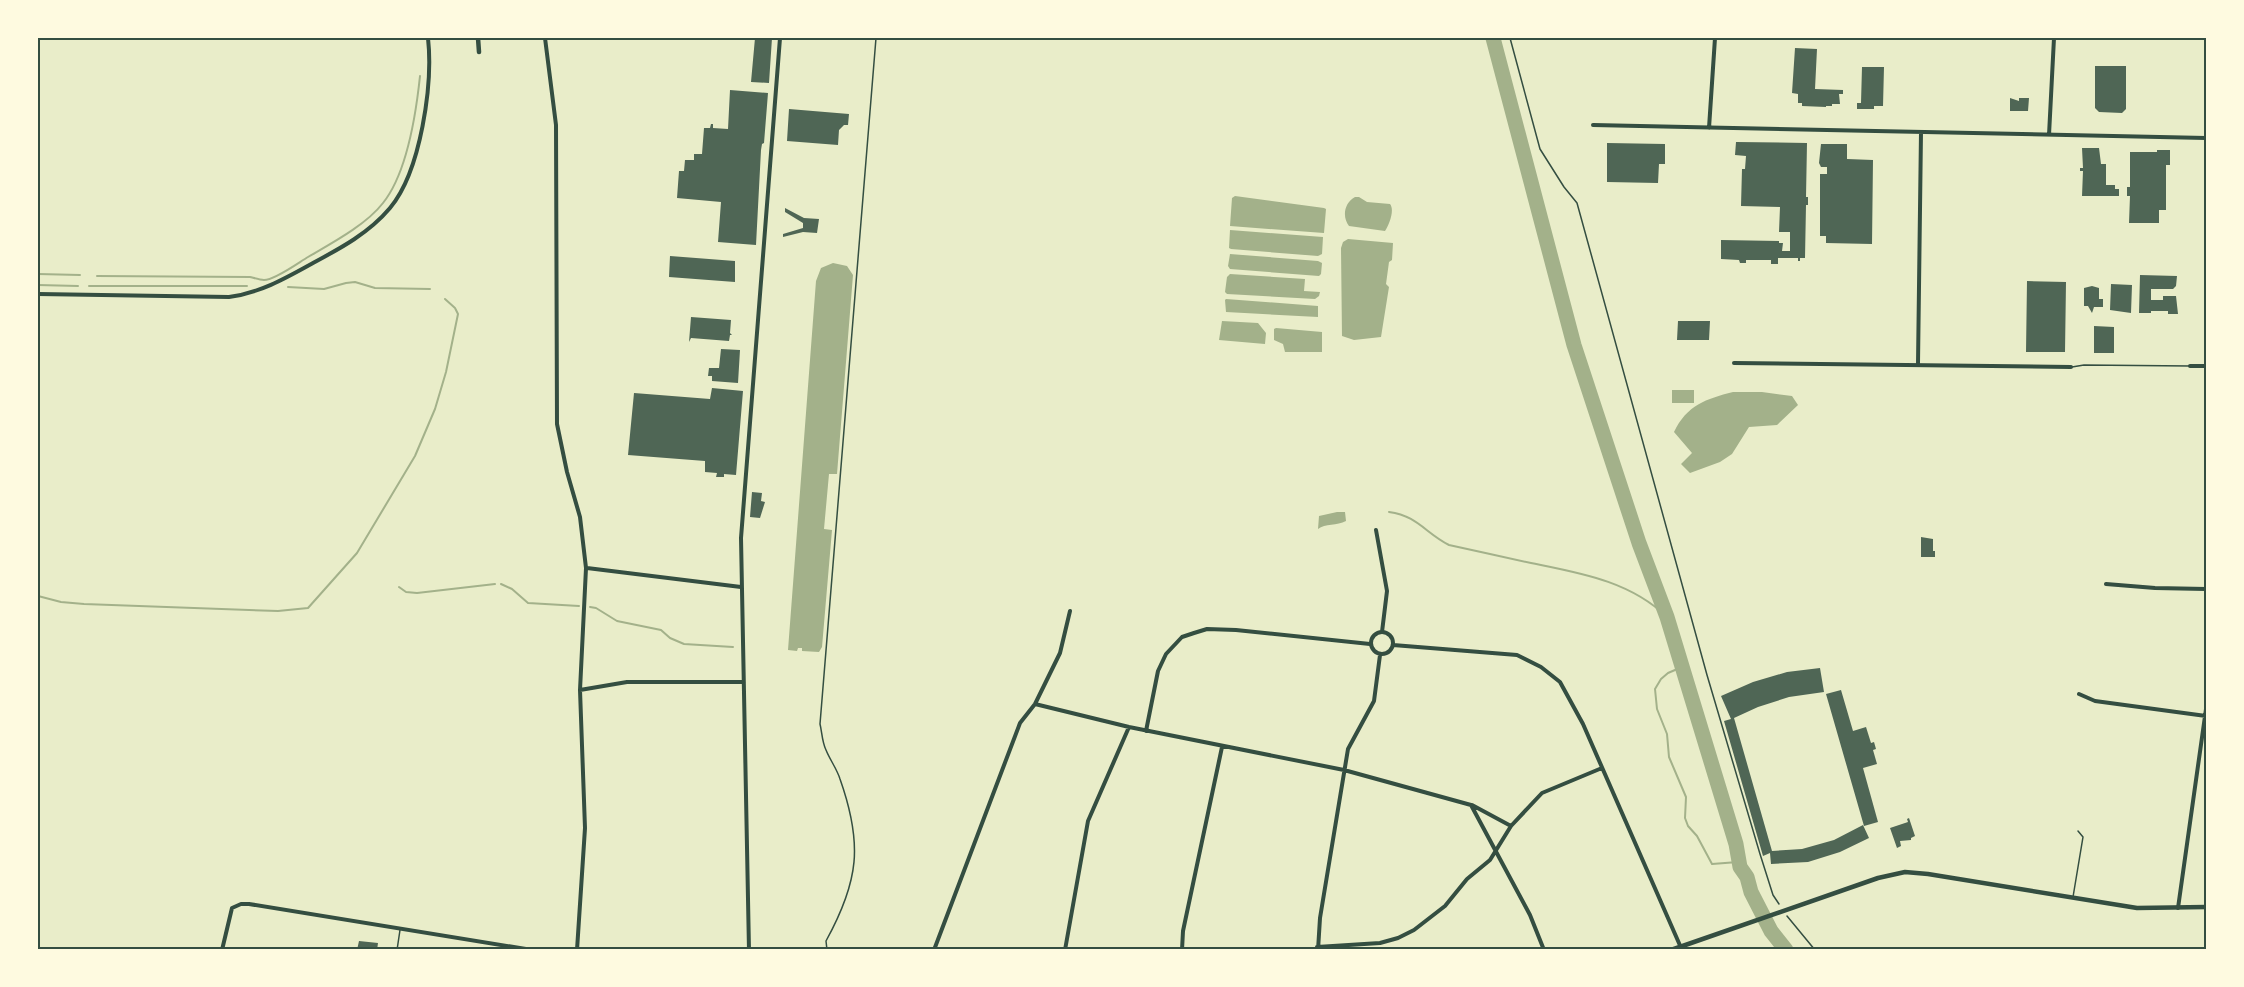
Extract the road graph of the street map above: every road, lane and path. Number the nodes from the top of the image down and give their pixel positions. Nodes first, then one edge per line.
1 (428, 38) edge
2 (478, 38) edge
3 (544, 38) edge
4 (780, 38) edge
5 (876, 38) edge
6 (1509, 38) edge
7 (1715, 38) edge
8 (2054, 38) edge
9 (479, 52) dead end
10 (1593, 124) dead end
11 (1709, 129) junction
12 (1921, 132) junction
13 (2049, 135) junction
14 (2206, 138) edge
15 (38, 294) edge
16 (1734, 363) dead end
17 (1918, 364) junction
18 (2190, 366) joint
19 (2206, 366) edge
20 (2071, 367) joint
21 (1376, 530) dead end
22 (586, 568) junction
23 (2106, 584) dead end
24 (741, 587) junction
25 (2206, 589) edge
26 (1070, 611) dead end
27 (1382, 632) junction
28 (1370, 644) junction
29 (1393, 645) junction
30 (1380, 655) junction
31 (744, 682) junction
32 (580, 690) junction
33 (2079, 694) dead end
34 (1035, 704) junction
35 (2206, 709) edge
36 (2206, 716) edge
37 (1129, 727) junction
38 (1146, 730) junction
39 (1222, 747) junction
40 (1602, 768) junction
41 (1344, 770) junction
42 (1471, 805) junction
43 (1510, 826) junction
44 (2078, 831) dead end
45 (1495, 850) junction
46 (2073, 898) junction
47 (2206, 907) edge
48 (2178, 909) junction
49 (1784, 911) junction
50 (400, 929) junction
51 (1317, 948) edge
52 (1681, 948) edge
53 (222, 950) edge
54 (397, 950) edge
55 (532, 950) edge
56 (577, 950) edge
57 (749, 950) edge
58 (827, 950) edge
59 (934, 950) edge
60 (1065, 950) edge
61 (1182, 950) edge
62 (1544, 950) edge
63 (1671, 950) edge
64 (1815, 950) edge

1 - 15 street
2 - 9 street
3 - 22 street
4 - 24 street
5 - 58 path
6 - 49 path
7 - 11 street
8 - 13 street
10 - 11 street
11 - 12 street
12 - 13 street
12 - 17 street
13 - 14 street
16 - 17 street
17 - 20 street
18 - 19 street
18 - 20 lane
21 - 27 street
22 - 24 street
22 - 32 street
23 - 25 street
24 - 31 street
26 - 34 street
27 - 28 street
27 - 29 street
28 - 30 street
28 - 38 street
29 - 30 street
29 - 40 street
30 - 41 street
31 - 32 street
31 - 57 street
32 - 56 street
33 - 36 street
34 - 37 street
34 - 59 street
35 - 36 street
36 - 48 street
37 - 38 street
37 - 60 street
38 - 39 street
39 - 41 street
39 - 61 street
40 - 43 street
40 - 52 street
41 - 42 street
41 - 51 street
42 - 43 street
42 - 45 street
43 - 45 street
44 - 46 lane
45 - 51 street
45 - 62 street
46 - 48 street
46 - 49 street
47 - 48 street
49 - 52 street
49 - 64 path
50 - 53 street
50 - 54 lane
50 - 55 street
52 - 63 street

